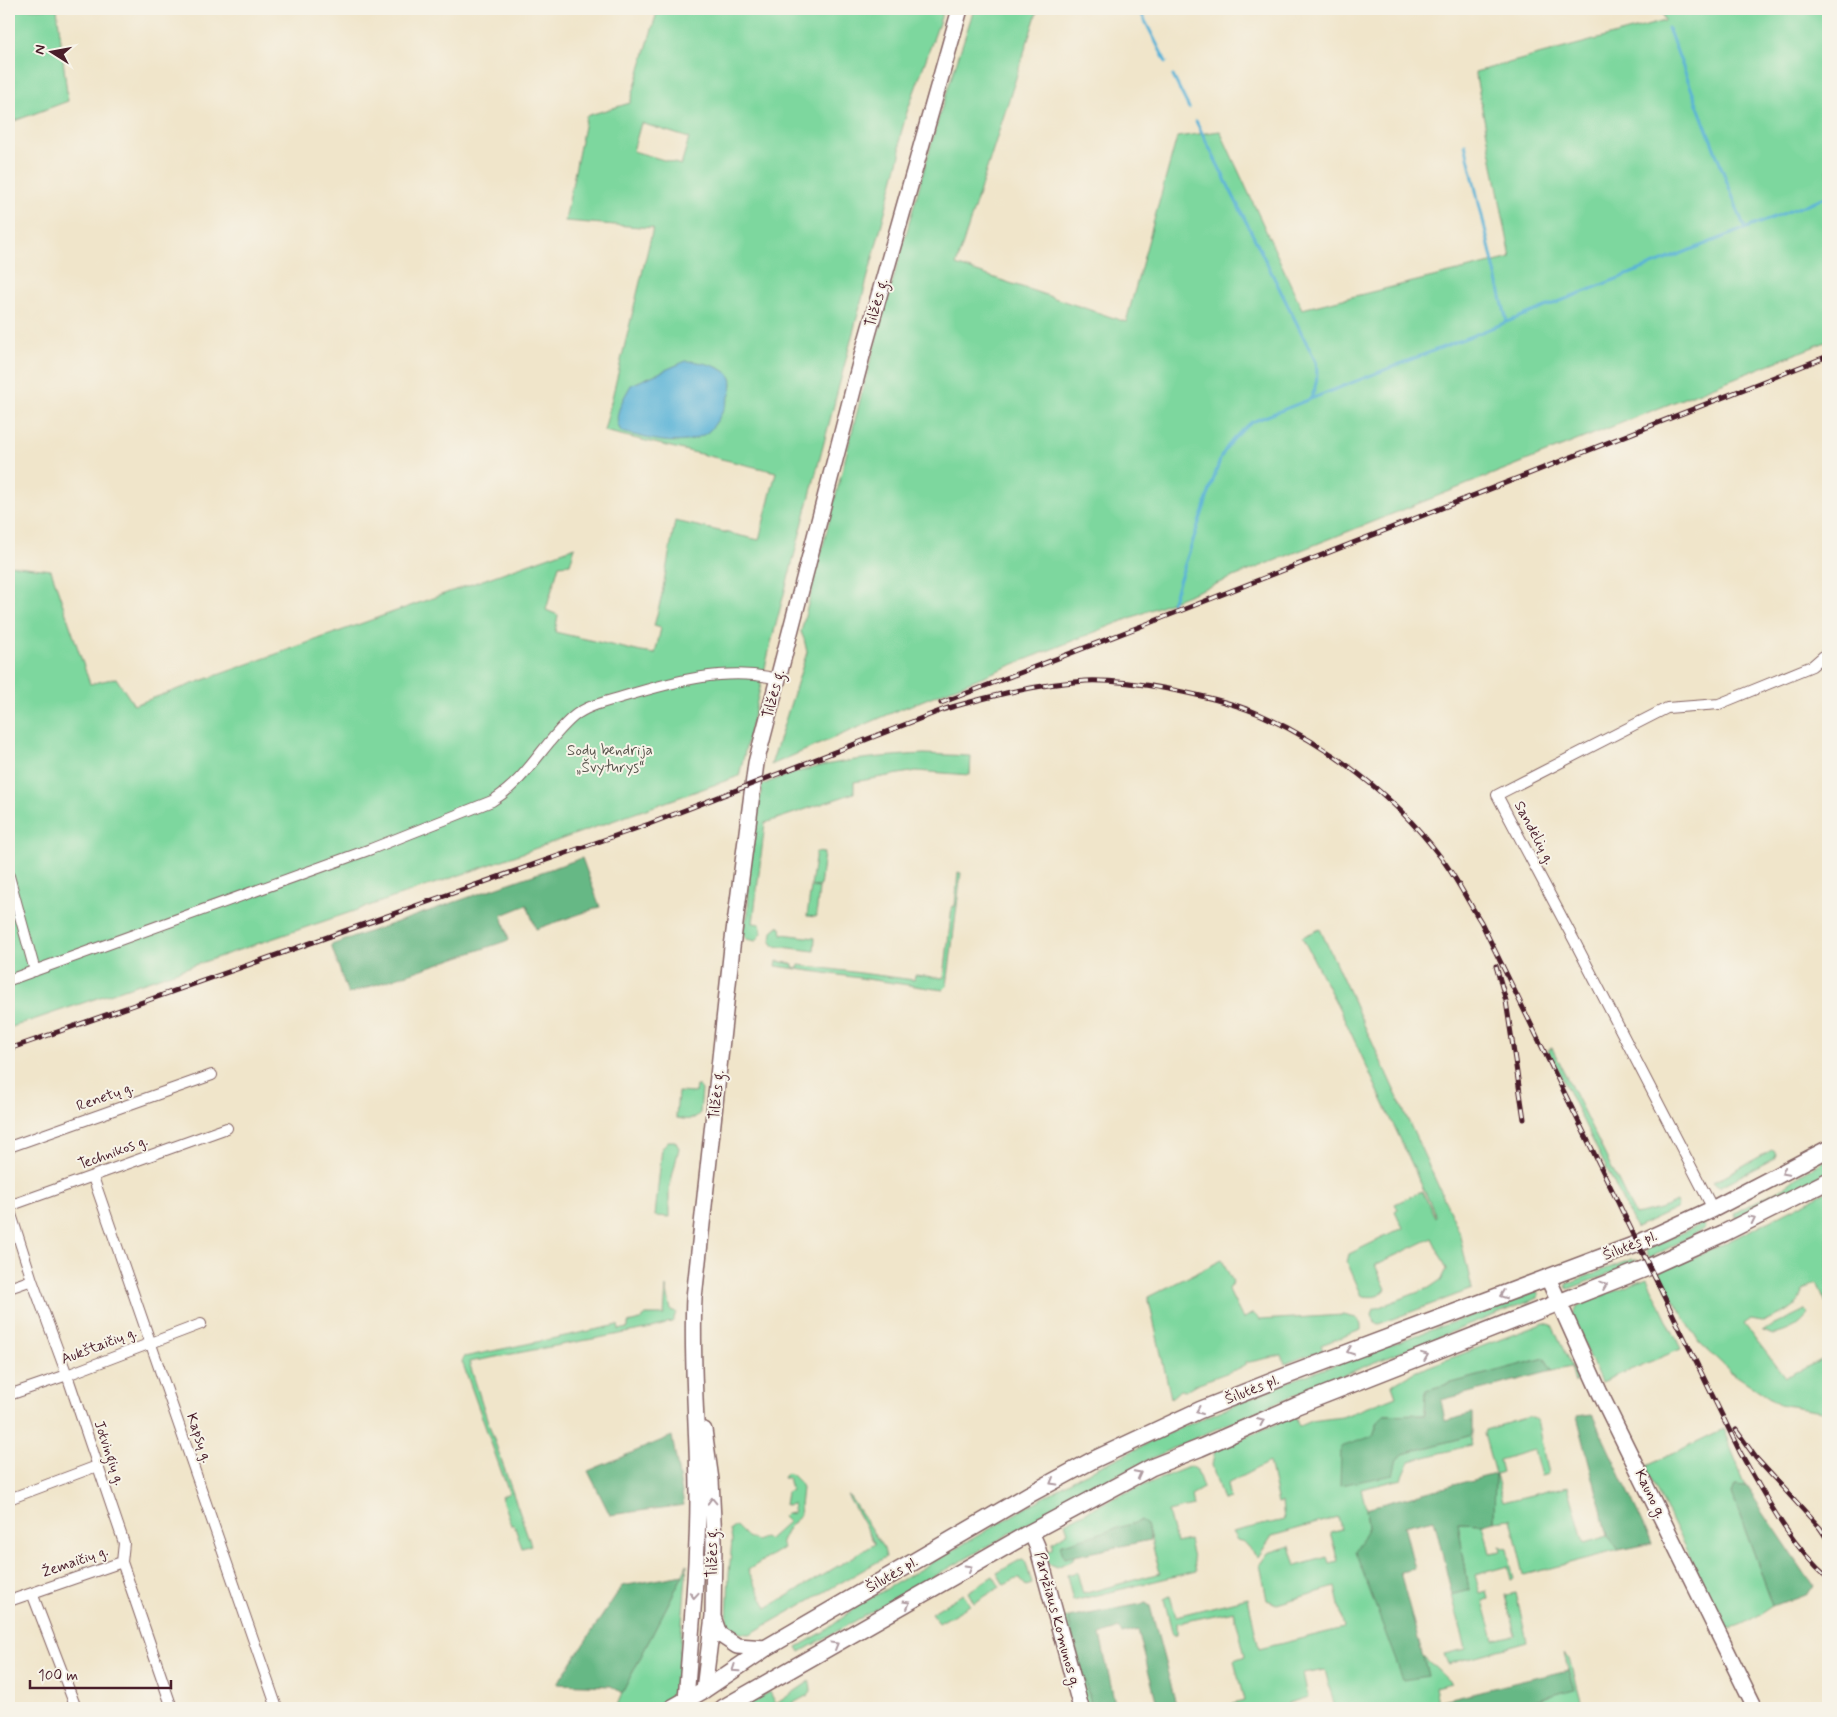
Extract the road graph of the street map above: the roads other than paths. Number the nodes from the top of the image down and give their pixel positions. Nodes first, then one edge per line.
1 (960, 9) edge
2 (1828, 652) edge
3 (778, 679) junction
4 (9, 876) edge
5 (35, 971) junction
6 (9, 980) edge
7 (212, 1075) dead end
8 (227, 1128) dead end
9 (9, 1147) edge
10 (1828, 1150) edge
11 (93, 1177) junction
12 (1828, 1181) edge
13 (9, 1207) edge
14 (1713, 1209) junction
15 (1724, 1233) junction
16 (1548, 1278) junction
17 (32, 1280) junction
18 (9, 1288) edge
19 (1559, 1303) junction
20 (201, 1324) dead end
21 (150, 1342) junction
22 (67, 1375) junction
23 (9, 1395) edge
24 (696, 1399) junction
25 (97, 1466) junction
26 (9, 1500) edge
27 (1031, 1532) junction
28 (122, 1562) junction
29 (32, 1593) junction
30 (9, 1601) edge
31 (713, 1616) junction
32 (766, 1648) junction
33 (704, 1690) junction
34 (681, 1705) edge
35 (76, 1708) edge
36 (172, 1708) edge
37 (277, 1708) edge
38 (702, 1708) edge
39 (723, 1708) edge
40 (1080, 1708) edge
41 (1755, 1708) edge

1 - 3 main road, Tilžės g.
2 - 14 street, Sandėlių g.
3 - 5 street
3 - 24 main road, Tilžės g.
4 - 5 street
5 - 6 street
7 - 9 street, Renetų g.
8 - 11 street, Technikos g.
10 -> 14 main road, Šilutės pl.
11 - 13 street, Technikos g.
11 - 21 street, Kapsų g.
15 -> 12 main road, Šilutės pl.
13 - 17 street, Jotvingių g.
14 - 15 main road
14 - 16 main road, Šilutės pl.
19 -> 15 main road, Šilutės pl.
16 - 19 main road, Kauno g.
16 -> 32 main road, Šilutės pl.
17 - 18 street
17 - 22 street, Jotvingių g.
27 -> 19 main road, Šilutės pl.
19 - 41 main road, Kauno g.
20 - 21 street, Aukštaičių g.
21 - 22 street, Aukštaičių g.
21 - 37 street, Kapsų g.
22 - 23 street, Aukštaičių g.
22 - 25 street, Jotvingių g.
31 -> 24 main road, Tilžės g.
24 -> 34 main road, Tilžės g.
25 - 26 street
25 - 28 street, Jotvingių g.
39 -> 27 main road, Šilutės pl.
27 - 40 main road, Paryžiaus Komunos g.
28 - 29 street, Žemaičių g.
28 - 36 street, Jotvingių g.
29 - 30 street, Žemaičių g.
29 - 35 street
31 - 32 main road
31 - 33 main road, Tilžės g.
32 -> 33 main road, Šilutės pl.
33 - 34 main road, Šilutės pl.
33 - 38 main road, Tilžės g.

